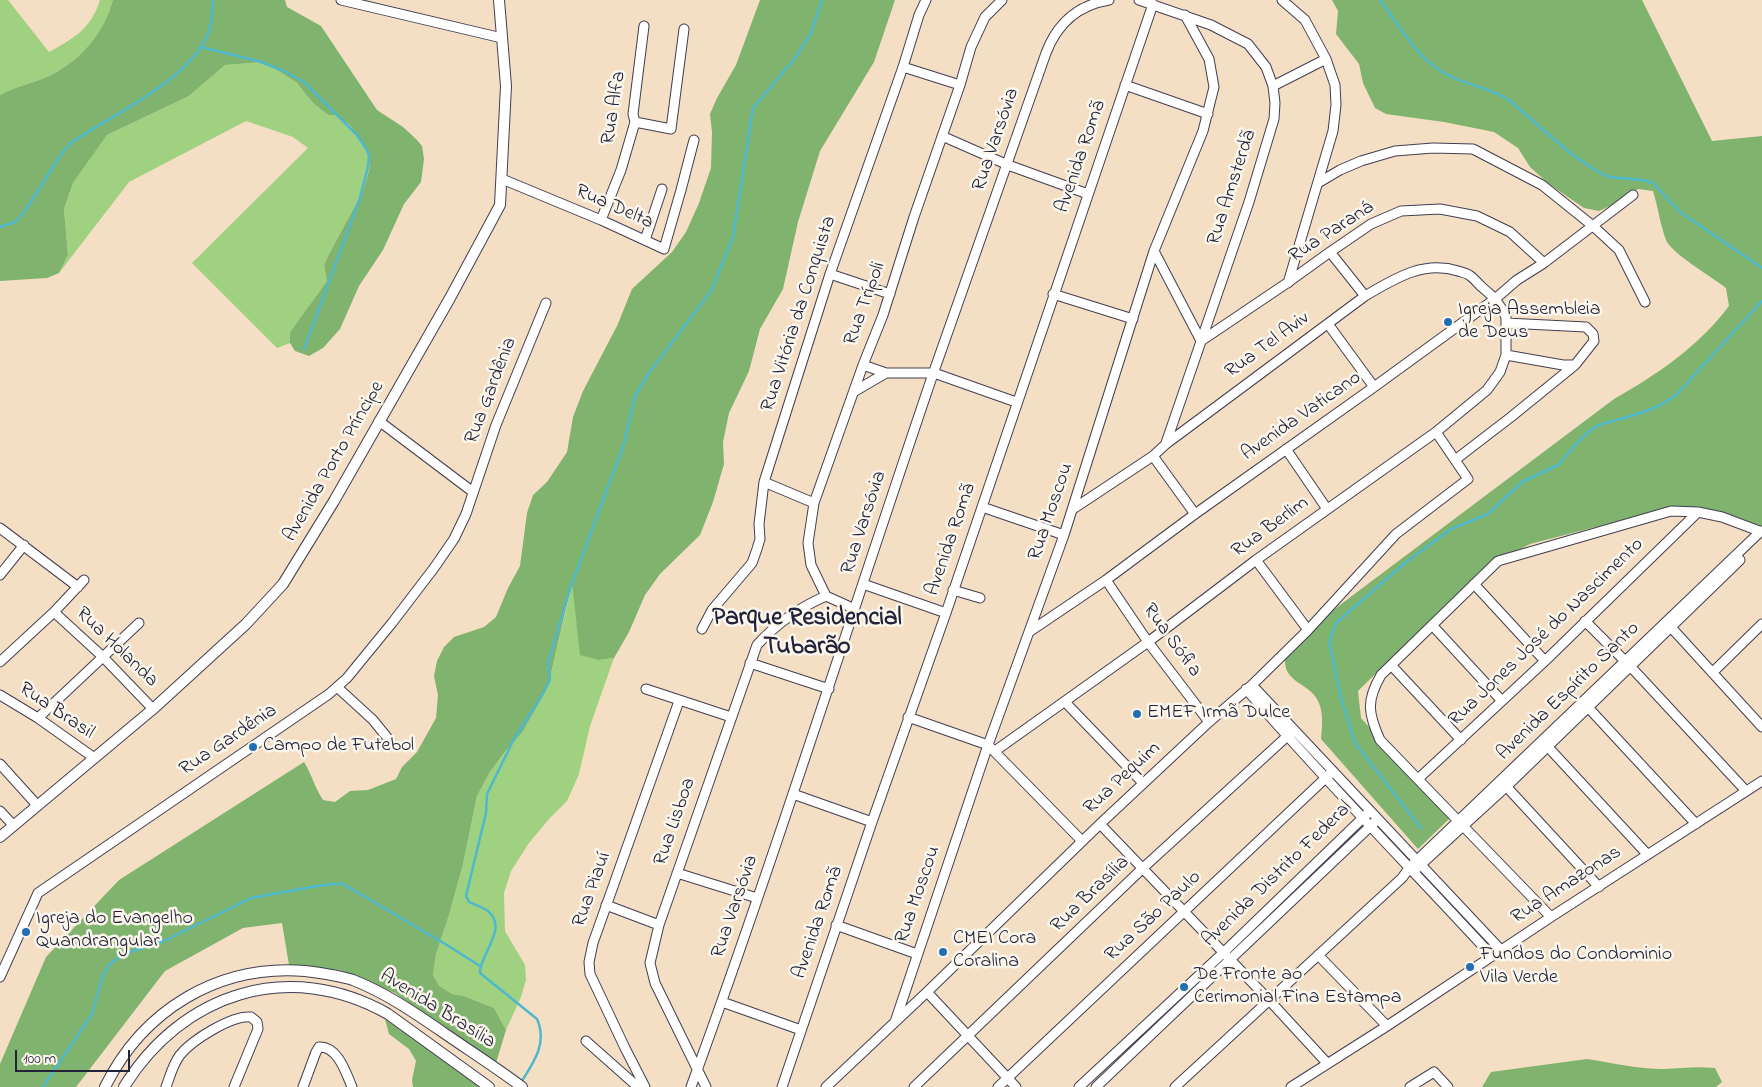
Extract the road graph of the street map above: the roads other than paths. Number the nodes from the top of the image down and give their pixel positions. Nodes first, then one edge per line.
1 (341, 0) edge
2 (497, 0) edge
3 (926, 0) edge
4 (1002, 0) edge
5 (1109, 0) edge
6 (1139, 0) edge
7 (1282, 0) edge
8 (1153, 4) junction
9 (1185, 15) junction
10 (644, 26) dead end
11 (684, 29) dead end
12 (502, 38) junction
13 (1326, 59) junction
14 (903, 67) junction
15 (960, 85) junction
16 (1125, 86) junction
17 (1273, 86) junction
18 (1208, 114) junction
19 (635, 122) junction
20 (942, 136) junction
21 (694, 140) dead end
22 (1008, 164) junction
23 (502, 179) junction
24 (1318, 183) junction
25 (662, 190) dead end
26 (1088, 194) junction
27 (1633, 195) dead end
28 (601, 220) junction
29 (1593, 226) junction
30 (645, 240) junction
31 (1154, 251) junction
32 (1330, 252) junction
33 (1544, 263) junction
34 (830, 274) junction
35 (1288, 283) junction
36 (890, 294) junction
37 (1053, 294) junction
38 (1365, 296) junction
39 (1495, 299) junction
40 (1645, 302) dead end
41 (546, 303) dead end
42 (1133, 319) junction
43 (1506, 323) junction
44 (1328, 324) junction
45 (1201, 342) junction
46 (1506, 355) junction
47 (863, 365) junction
48 (1575, 365) junction
49 (934, 373) junction
50 (886, 374) junction
51 (1374, 387) junction
52 (854, 391) junction
53 (1016, 402) junction
54 (379, 422) junction
55 (1436, 432) junction
56 (1166, 444) junction
57 (1286, 449) junction
58 (1153, 456) junction
59 (1455, 460) junction
60 (764, 482) junction
61 (472, 492) junction
62 (814, 503) junction
63 (982, 506) junction
64 (1073, 509) junction
65 (1327, 509) junction
66 (1698, 512) junction
67 (1195, 514) junction
68 (0, 528) edge
69 (1762, 534) edge
70 (1064, 535) junction
71 (24, 545) junction
72 (1256, 560) junction
73 (0, 575) edge
74 (1106, 580) junction
75 (863, 584) junction
76 (1474, 584) junction
77 (953, 590) junction
78 (826, 596) junction
79 (980, 598) dead end
80 (855, 609) junction
81 (54, 612) junction
82 (946, 613) junction
83 (1586, 621) junction
84 (138, 623) dead end
85 (1762, 624) edge
86 (1432, 625) junction
87 (1669, 625) junction
88 (702, 629) dead end
89 (1308, 630) junction
90 (1028, 632) junction
91 (1148, 642) junction
92 (103, 657) junction
93 (1545, 661) junction
94 (0, 662) edge
95 (750, 662) junction
96 (1628, 664) junction
97 (1391, 665) junction
98 (1713, 672) junction
99 (337, 687) junction
100 (1249, 687) junction
101 (829, 688) junction
102 (646, 689) dead end
103 (0, 695) edge
104 (680, 701) junction
105 (1502, 701) junction
106 (1065, 702) junction
107 (1585, 705) junction
108 (153, 709) junction
109 (731, 717) junction
110 (908, 717) junction
111 (38, 718) junction
112 (1209, 722) junction
113 (1762, 727) edge
114 (1291, 733) junction
115 (1461, 740) junction
116 (390, 741) dead end
117 (1548, 747) junction
118 (992, 748) junction
119 (93, 757) junction
120 (0, 764) edge
121 (1333, 771) junction
122 (1326, 778) junction
123 (1418, 778) junction
124 (1762, 781) edge
125 (1504, 783) junction
126 (1143, 784) junction
127 (1746, 791) junction
128 (794, 794) junction
129 (37, 805) junction
130 (0, 811) edge
131 (1370, 811) junction
132 (1362, 818) junction
133 (1378, 819) junction
134 (872, 822) junction
135 (1100, 824) junction
136 (1461, 824) junction
137 (1696, 824) junction
138 (13, 825) junction
139 (1370, 826) junction
140 (0, 837) edge
141 (1082, 841) junction
142 (1648, 854) junction
143 (1416, 866) junction
144 (1143, 868) junction
145 (677, 873) junction
146 (1599, 887) junction
147 (757, 898) junction
148 (606, 906) junction
149 (1184, 912) junction
150 (1551, 917) junction
151 (659, 925) junction
152 (836, 925) junction
153 (1501, 950) junction
154 (1223, 953) junction
155 (918, 954) junction
156 (1318, 956) junction
157 (1492, 956) junction
158 (1230, 960) junction
159 (0, 977) edge
160 (927, 992) junction
161 (1269, 1000) junction
162 (722, 1002) junction
163 (895, 1022) junction
164 (1388, 1026) junction
165 (801, 1030) junction
166 (968, 1037) junction
167 (586, 1041) dead end
168 (1327, 1064) junction
169 (697, 1069) junction
170 (1008, 1078) junction
171 (104, 1087) edge
172 (124, 1087) edge
173 (166, 1087) edge
174 (234, 1087) edge
175 (303, 1087) edge
176 (352, 1087) edge
177 (489, 1087) edge
178 (522, 1087) edge
179 (638, 1087) edge
180 (645, 1087) edge
181 (691, 1087) edge
182 (706, 1087) edge
183 (782, 1087) edge
184 (826, 1087) edge
185 (914, 1087) edge
186 (998, 1087) edge
187 (1016, 1087) edge
188 (1079, 1087) edge
189 (1096, 1087) edge
190 (1175, 1087) edge
191 (1291, 1087) edge
192 (1410, 1087) edge
193 (1448, 1087) edge

1 - 12 street
2 - 12 street, Avenida Porto Príncipe
3 - 14 street, Rua Vitória da Conquista
4 - 15 street, Rua Trípoli
5 - 22 street, Rua Varsóvia
6 - 8 street
7 - 13 street
8 - 9 street, Rua Amsterdã
8 - 16 street, Avenida Romã
9 - 17 street, Rua Amsterdã
9 - 18 street, Rua Moscou
10 - 19 street, Rua Alfa
11 - 19 street
12 - 23 street, Avenida Porto Príncipe
13 - 17 street
13 - 24 street
14 - 15 street
14 - 34 street, Rua Vitória da Conquista
15 - 20 street, Rua Trípoli
16 - 18 street
16 - 26 street, Avenida Romã
17 - 45 street, Rua Amsterdã
18 - 31 street, Rua Moscou
19 - 28 street, Rua Alfa
20 - 22 street
20 - 36 street, Rua Trípoli
21 - 30 street, Rua Delta
22 - 26 street
22 - 49 street, Rua Varsóvia
23 - 28 street, Rua Delta
23 - 54 street, Avenida Porto Príncipe
24 - 29 street
24 - 35 street
25 - 30 street
26 - 37 street, Avenida Romã
27 - 29 street, Avenida Vaticano
28 - 30 street, Rua Delta
29 - 33 street, Avenida Vaticano
29 - 40 street
31 - 42 street, Rua Moscou
31 - 45 street
32 - 33 street, Rua Paraná
32 - 35 street, Rua Paraná
32 - 38 street
33 - 39 street, Avenida Vaticano
34 - 36 street
34 - 60 street, Rua Vitória da Conquista
35 - 45 street, Rua Paraná
36 - 47 street, Rua Trípoli
37 - 42 street
37 - 53 street, Avenida Romã
38 - 39 street, Rua Tel Aviv
38 - 44 street, Rua Tel Aviv
39 - 43 street, Rua Berlim
39 - 51 street, Avenida Vaticano
41 - 61 street, Rua Gardênia
42 - 64 street, Rua Moscou
43 - 46 street, Rua Berlim
43 - 48 street
44 - 51 street
44 - 56 street, Rua Tel Aviv
45 - 56 street, Rua Amsterdã
46 - 48 street
46 - 55 street, Rua Berlim
47 - 50 street
47 - 52 street, Rua Trípoli
48 - 59 street
49 - 50 street
49 - 53 street
49 - 75 street, Rua Varsóvia
50 - 52 street
51 - 57 street, Avenida Vaticano
52 - 62 street, Rua Trípoli
53 - 63 street, Avenida Romã
54 - 61 street
54 - 108 street, Avenida Porto Príncipe
55 - 59 street
55 - 65 street, Rua Berlim
56 - 58 street, Rua Tel Aviv
57 - 65 street
57 - 67 street, Avenida Vaticano
58 - 64 street, Rua Tel Aviv
58 - 67 street
59 - 89 street, Rua Pequim
60 - 62 street
60 - 88 street, Rua Vitória da Conquista
61 - 99 street, Rua Gardênia
62 - 78 street, Rua Trípoli
63 - 70 street
63 - 77 street, Avenida Romã
64 - 70 street, Rua Moscou
65 - 72 street, Rua Berlim
66 - 69 street
66 - 76 street
66 - 83 street, Rua Jones José do Nascimento
67 - 74 street, Avenida Vaticano
68 - 71 street
69 - 87 street, Avenida Espírito Santo
70 - 90 street, Rua Moscou
71 - 73 street
71 - 81 street
72 - 89 street
72 - 91 street, Rua Berlim
74 - 90 street, Avenida Vaticano
74 - 91 street, Rua Sófia
75 - 80 street, Rua Varsóvia
75 - 82 street
76 - 86 street
76 - 93 street
77 - 79 street
77 - 82 street, Avenida Romã
78 - 80 street
78 - 95 street, Rua Lisboa
80 - 101 street, Rua Varsóvia
81 - 92 street, Rua Holanda
81 - 94 street
82 - 110 street, Avenida Romã
83 - 93 street, Rua Jones José do Nascimento
83 - 96 street
84 - 92 street
85 - 98 street
86 - 97 street
86 - 105 street
87 - 96 street, Avenida Espírito Santo
87 - 98 street
89 - 100 street, Rua Pequim
90 - 118 street, Rua Moscou
91 - 106 street, Rua Berlim
91 - 112 street, Rua Sófia
92 - 108 street, Rua Holanda
92 - 111 street
93 - 105 street, Rua Jones José do Nascimento
95 - 101 street
95 - 109 street, Rua Lisboa
96 - 107 street, Avenida Espírito Santo
96 - 127 street
97 - 115 street
97 - 123 street
98 - 113 street
99 - 116 street
99 - 159 street, Rua Gardênia
100 - 112 street, Rua Pequim
100 - 114 street
101 - 128 street, Rua Varsóvia
102 - 104 street
103 - 111 street, Rua Brasil
104 - 109 street
104 - 148 street, Rua Piauí
105 - 115 street, Rua Jones José do Nascimento
106 - 118 street, Rua Berlim
106 - 126 street
107 - 117 street, Avenida Espírito Santo
107 - 125 street, Avenida Espírito Santo
107 - 137 street
108 - 119 street, Avenida Porto Príncipe
109 - 145 street, Rua Lisboa
110 - 118 street
110 - 134 street, Avenida Romã
111 - 119 street, Rua Brasil
112 - 126 street, Rua Pequim
114 - 121 street
114 - 122 street
114 - 144 street, Rua Brasília
115 - 123 street, Rua Jones José do Nascimento
117 - 125 street, Avenida Espírito Santo
117 - 142 street
118 - 141 street
118 - 155 street, Rua Moscou
119 - 129 street, Avenida Porto Príncipe
120 - 129 street
121 - 122 street, Rua São Paulo
121 - 131 street
122 - 132 street
122 - 149 street, Rua São Paulo
123 - 136 street
124 - 127 street, Rua Amazonas
125 - 136 street, Avenida Espírito Santo
125 - 146 street
126 - 135 street, Rua Pequim
127 - 137 street, Rua Amazonas
128 - 134 street
128 - 147 street, Rua Varsóvia
129 - 138 street, Avenida Porto Príncipe
130 - 138 street
131 - 132 street, Avenida Distrito Federal
131 - 133 street
132 - 139 street
132 - 154 street, Avenida Distrito Federal
133 - 139 street, Avenida Distrito Federal
133 - 143 street
134 - 152 street, Avenida Romã
135 - 141 street, Rua Pequim
135 - 144 street
136 - 143 street, Avenida Espírito Santo
136 - 150 street
137 - 142 street, Rua Amazonas
138 - 140 street, Avenida Porto Príncipe
139 - 143 street
139 - 158 street, Avenida Distrito Federal
141 - 160 street, Rua Pequim
142 - 146 street, Rua Amazonas
143 - 153 street
143 - 156 street, Avenida Espírito Santo
143 - 157 street
144 - 149 street
144 - 166 street, Rua Brasília
145 - 147 street
145 - 151 street, Rua Lisboa
146 - 150 street, Rua Amazonas
147 - 162 street, Rua Varsóvia
148 - 151 street
148 - 180 street, Rua Piauí
149 - 154 street
149 - 170 street, Rua São Paulo
150 - 153 street, Rua Amazonas
151 - 169 street, Rua Lisboa
152 - 155 street
152 - 165 street, Avenida Romã
153 - 157 street, Rua Amazonas
154 - 158 street
154 - 188 street, Avenida Distrito Federal
155 - 163 street, Rua Moscou
156 - 161 street, Avenida Espírito Santo
156 - 164 street
157 - 164 street, Rua Amazonas
158 - 161 street
158 - 189 street, Avenida Distrito Federal
160 - 163 street, Rua Pequim
160 - 166 street
161 - 168 street
161 - 190 street, Avenida Espírito Santo
162 - 165 street
162 - 169 street, Rua Varsóvia
163 - 184 street, Rua Pequim
164 - 168 street, Rua Amazonas
165 - 183 street, Avenida Romã
166 - 170 street
166 - 185 street, Rua Brasília
167 - 179 street
168 - 191 street, Rua Amazonas
169 - 181 street, Rua Varsóvia
169 - 182 street, Rua Lisboa
170 - 186 street, Rua São Paulo
170 - 187 street
171 - 178 street, Avenida Brasília
172 - 177 street, Avenida Brasília
173 - 174 street
175 - 176 street
192 - 193 street

